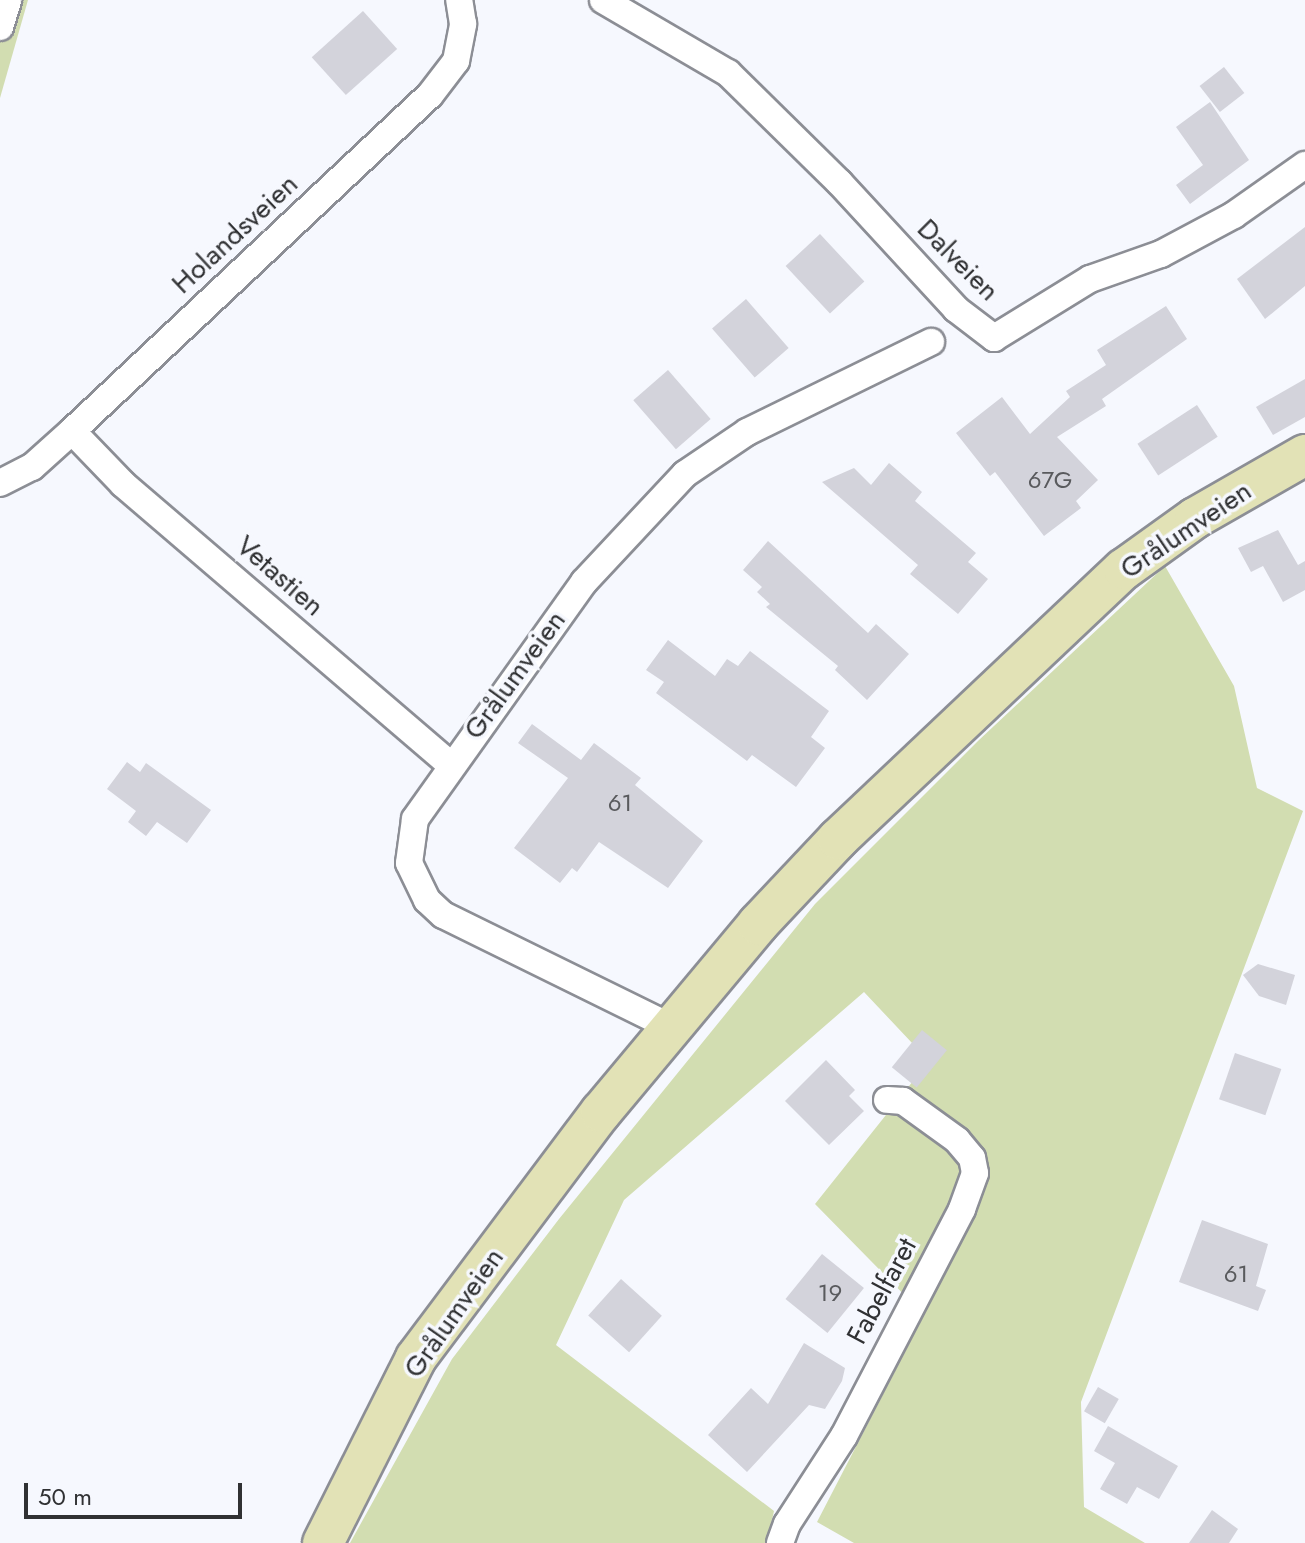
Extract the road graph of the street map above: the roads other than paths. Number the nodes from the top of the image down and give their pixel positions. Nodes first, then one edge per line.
1 (8, 0) edge
2 (459, 0) edge
3 (603, 0) edge
4 (0, 27) edge
5 (1305, 165) edge
6 (931, 342) dead end
7 (72, 431) junction
8 (1305, 455) edge
9 (0, 483) edge
10 (451, 765) junction
11 (675, 1029) junction
12 (887, 1100) dead end
13 (323, 1543) edge
14 (780, 1543) edge

1 - 4 street
2 - 7 street, Holandsveien
3 - 5 street, Dalveien
6 - 10 street, Grålumveien
7 - 9 street, Holandsveien
7 - 10 street, Vetastien
8 - 11 main road, Grålumveien
10 - 11 street, Grålumveien
11 - 13 main road, Grålumveien
12 - 14 street, Fabelfaret

